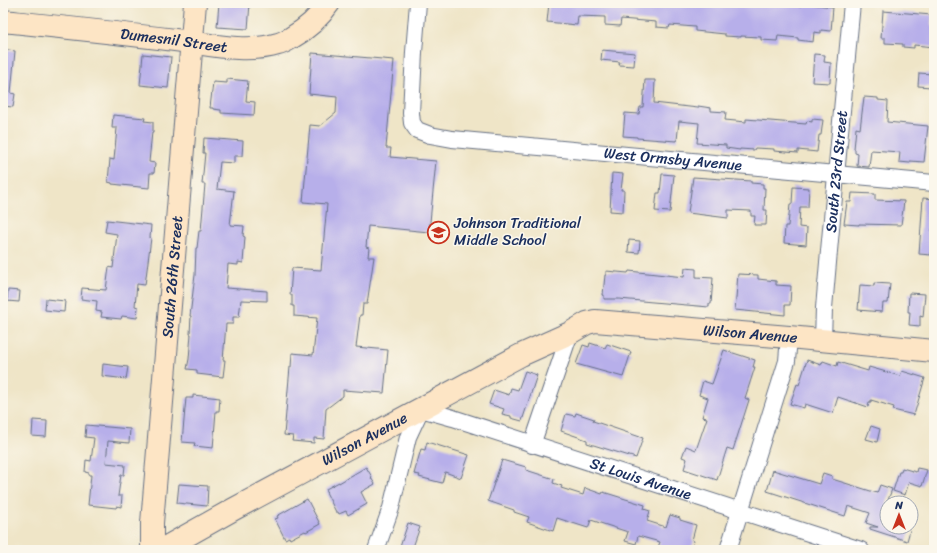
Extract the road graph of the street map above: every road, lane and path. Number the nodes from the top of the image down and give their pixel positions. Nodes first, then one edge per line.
1 (195, 3) edge
2 (328, 3) edge
3 (418, 3) edge
4 (852, 3) edge
5 (3, 21) edge
6 (192, 42) junction
7 (836, 174) junction
8 (934, 182) edge
9 (570, 332) junction
10 (789, 337) junction
11 (822, 340) junction
12 (934, 351) edge
13 (421, 409) junction
14 (532, 445) junction
15 (740, 511) junction
16 (152, 550) edge
17 (161, 550) edge
18 (376, 550) edge
19 (728, 550) edge
20 (861, 550) edge

1 - 6 street, South 26th Street
2 - 6 street, Dumesnil Street
3 - 7 street, West Ormsby Avenue
4 - 7 street, South 23rd Street
5 - 6 street, Dumesnil Street
6 - 16 street, South 26th Street
7 - 8 street, West Ormsby Avenue
7 - 11 street, South 23rd Street
9 - 10 street, Wilson Avenue
9 - 13 street, Wilson Avenue
9 - 14 street
10 - 11 street, Wilson Avenue
10 - 15 street
11 - 12 street, Wilson Avenue
13 - 14 street, St Louis Avenue
13 - 17 street, Wilson Avenue
13 - 18 street
14 - 15 street, St Louis Avenue
15 - 19 street
15 - 20 street, St Louis Avenue

